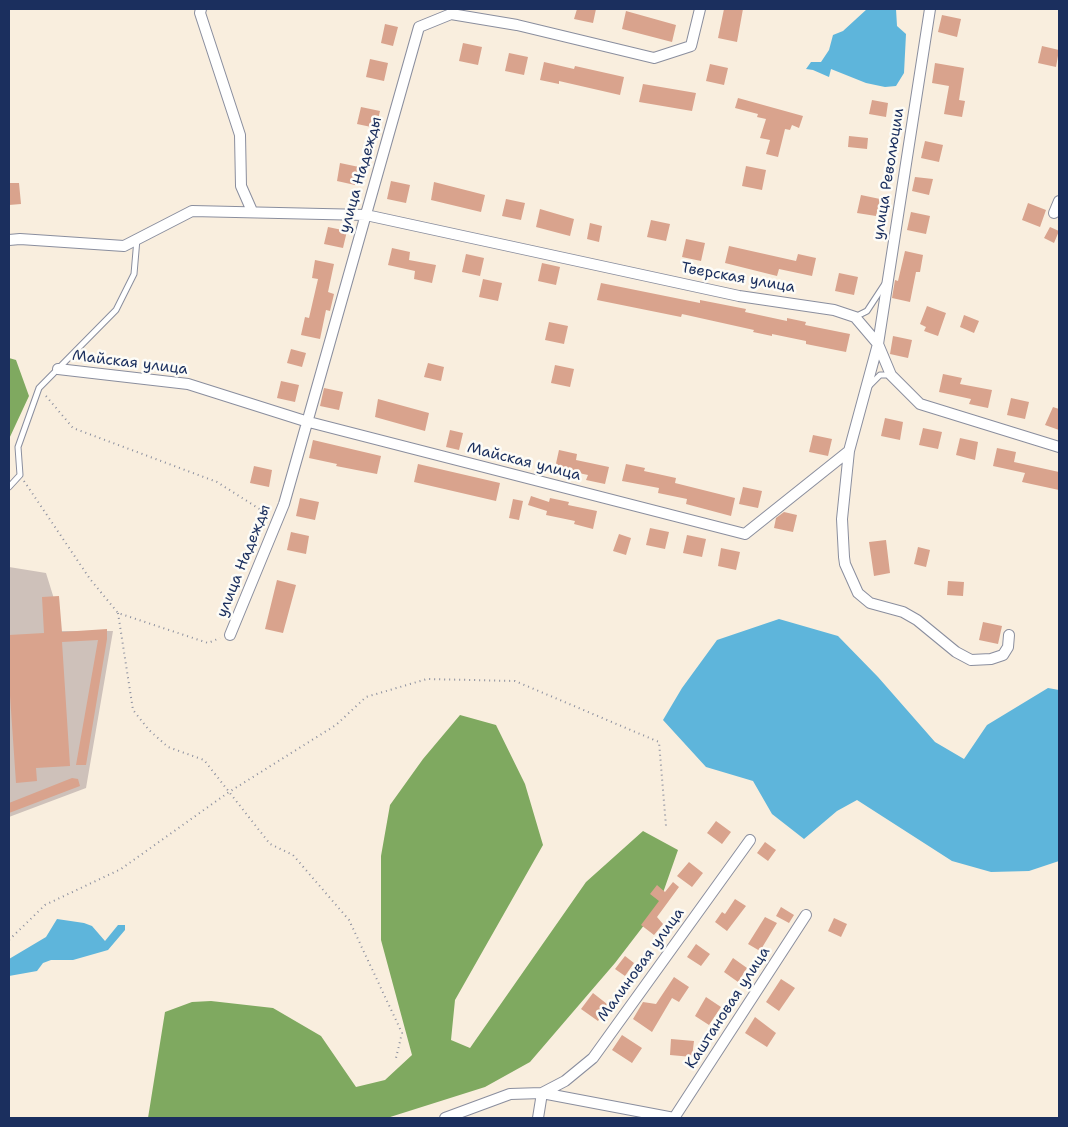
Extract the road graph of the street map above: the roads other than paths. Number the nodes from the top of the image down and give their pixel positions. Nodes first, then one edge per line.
1 (201, 9) edge
2 (700, 9) edge
3 (930, 9) edge
4 (1059, 201) edge
5 (252, 211) junction
6 (1054, 213) dead end
7 (366, 215) junction
8 (137, 239) junction
9 (9, 240) edge
10 (888, 278) junction
11 (855, 317) junction
12 (878, 344) junction
13 (58, 369) junction
14 (891, 375) junction
15 (863, 393) junction
16 (306, 421) junction
17 (1059, 447) edge
18 (849, 451) junction
19 (9, 487) edge
20 (1010, 634) dead end
21 (230, 635) road end
22 (750, 840) dead end
23 (806, 915) dead end
24 (542, 1093) junction
25 (445, 1118) edge
26 (538, 1118) edge
27 (674, 1118) edge

1 - 5 street
2 - 7 street, улица Надежды
3 - 10 street, улица Революции
4 - 6 street
5 - 7 street, Тверская улица
5 - 8 street, Тверская улица
7 - 11 street, Тверская улица
7 - 16 street, улица Надежды
8 - 9 street, Тверская улица
8 - 13 lane
10 - 11 lane
10 - 12 street, улица Революции
11 - 12 street
12 - 14 street
12 - 15 street
13 - 16 street, Майская улица
13 - 19 lane
14 - 15 lane
14 - 17 street
15 - 18 street
16 - 18 street, Майская улица
16 - 21 street, улица Надежды
18 - 20 street
22 - 24 street, Малиновая улица
23 - 27 street, Каштановая улица
24 - 25 street
24 - 26 street
24 - 27 street

